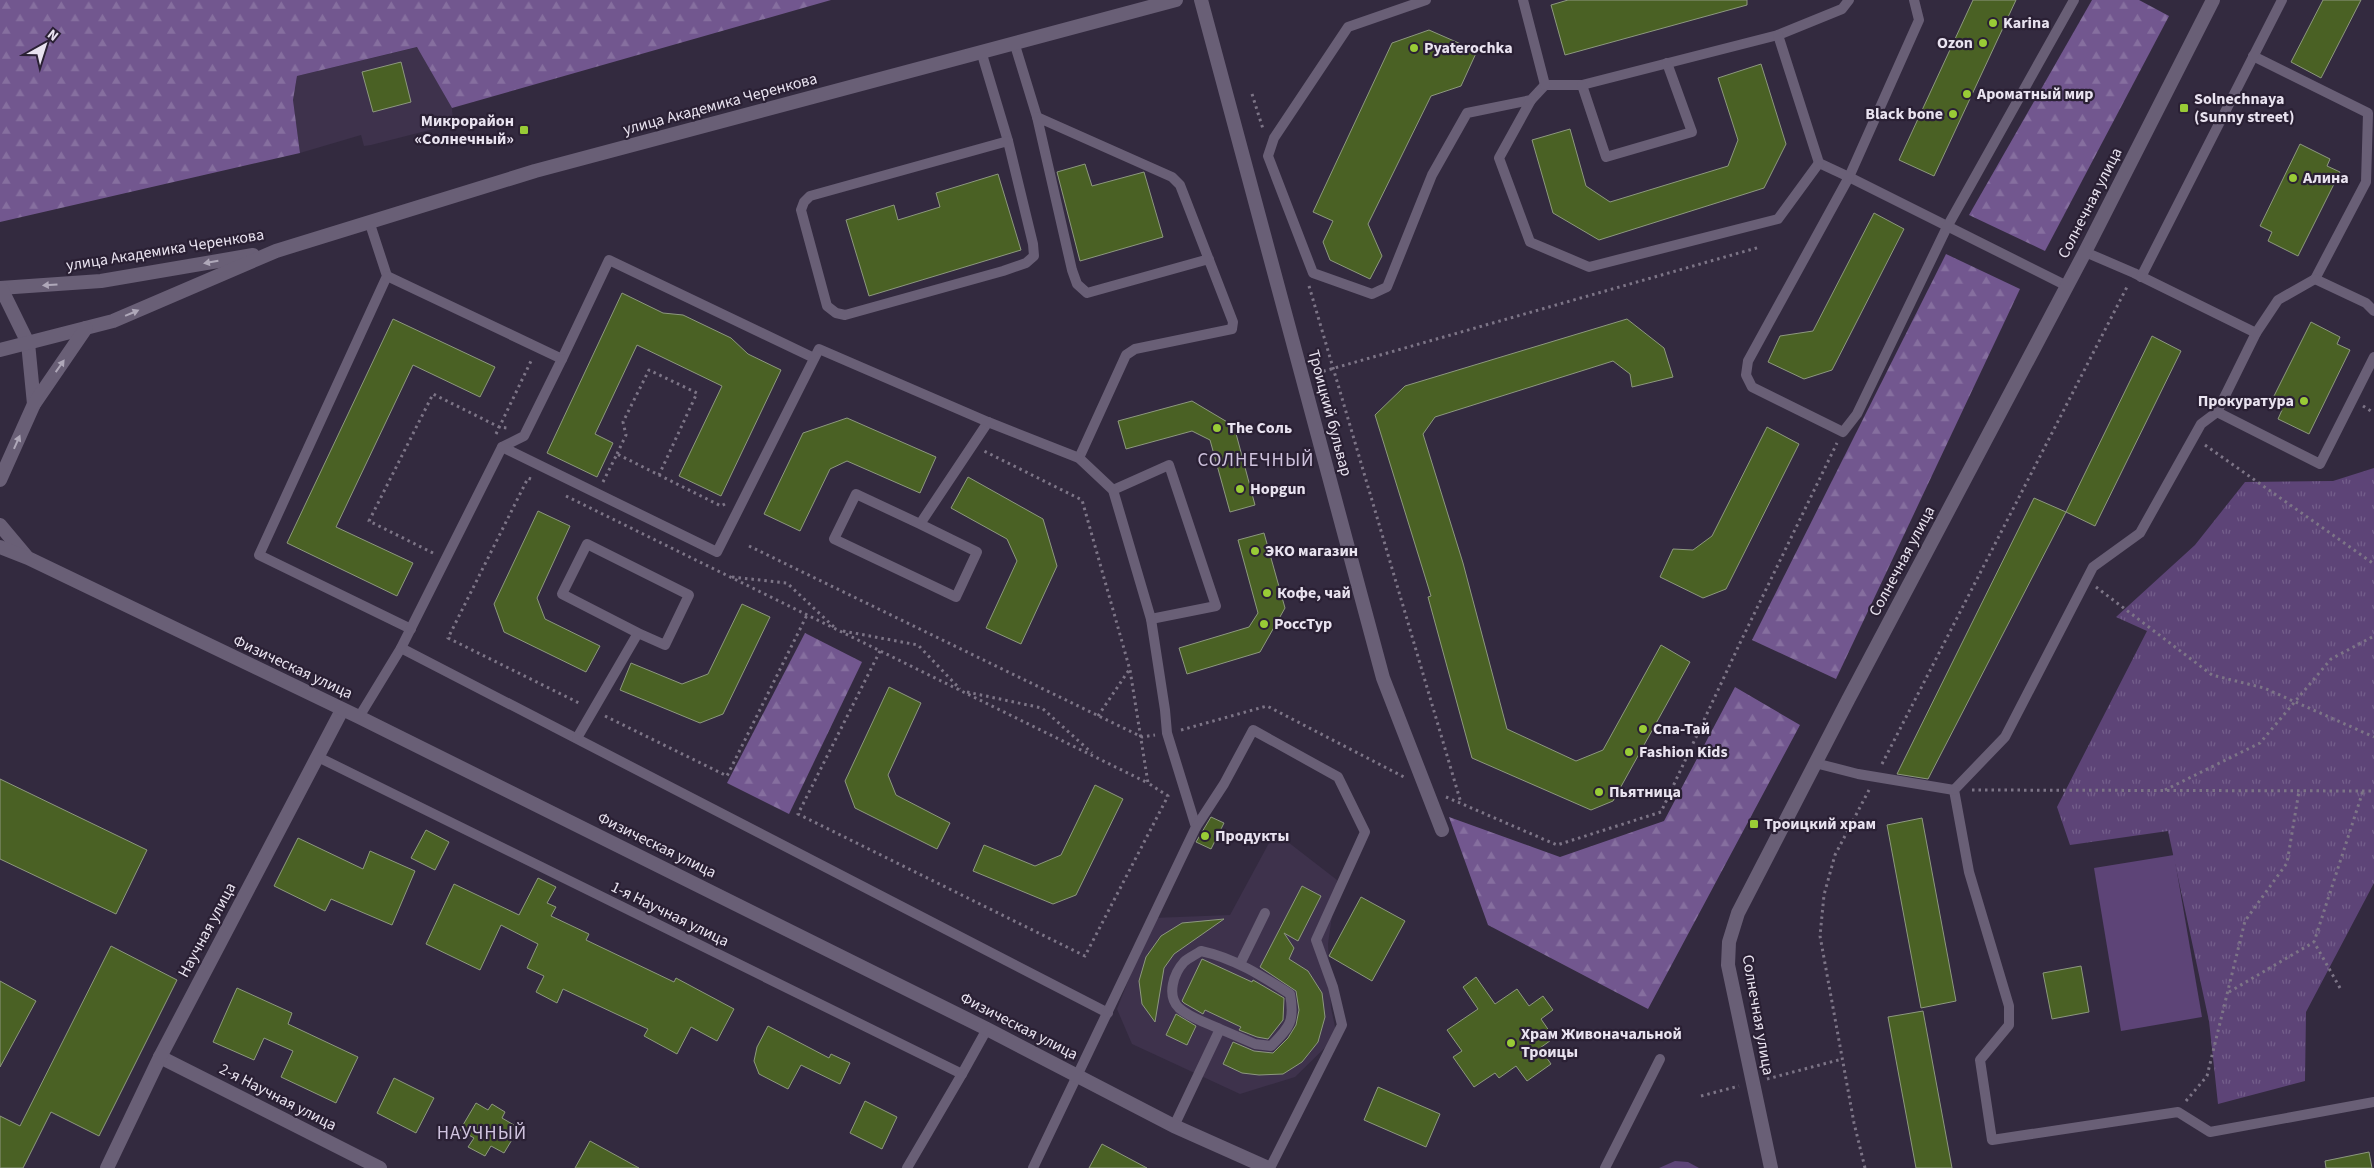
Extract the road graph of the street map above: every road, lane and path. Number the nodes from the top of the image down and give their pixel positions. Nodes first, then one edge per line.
1 (1176, 0) edge
2 (1201, 0) edge
3 (1426, 0) edge
4 (1523, 0) edge
5 (1849, 0) edge
6 (1914, 0) edge
7 (2074, 0) edge
8 (2282, 0) edge
9 (2210, 1) edge
10 (1778, 35) junction
11 (1014, 42) junction
12 (981, 51) junction
13 (2253, 56) junction
14 (1668, 63) junction
15 (1545, 85) junction
16 (1582, 85) junction
17 (1252, 94) dead end
18 (1531, 100) junction
19 (1036, 117) junction
20 (1008, 141) junction
21 (1270, 152) junction
22 (1818, 163) junction
23 (1849, 177) junction
24 (369, 221) junction
25 (1946, 227) junction
26 (1760, 247) dead end
27 (276, 251) junction
28 (2085, 252) junction
29 (1209, 259) junction
30 (2138, 275) junction
31 (387, 276) junction
32 (2315, 279) junction
33 (1309, 285) dead end
34 (2067, 286) junction
35 (0, 288) edge
36 (2374, 311) edge
37 (86, 328) junction
38 (2256, 333) junction
39 (28, 343) junction
40 (538, 347) junction
41 (0, 350) edge
42 (524, 355) dead end
43 (2374, 356) edge
44 (562, 358) junction
45 (814, 358) junction
46 (532, 359) junction
47 (1333, 369) junction
48 (1302, 378) junction
49 (34, 404) junction
50 (2217, 412) junction
51 (988, 422) junction
52 (499, 427) junction
53 (526, 431) junction
54 (1843, 432) junction
55 (495, 435) dead end
56 (2193, 437) junction
57 (973, 445) junction
58 (502, 448) junction
59 (617, 454) junction
60 (1079, 458) junction
61 (659, 475) junction
62 (528, 478) dead end
63 (0, 480) edge
64 (537, 482) dead end
65 (602, 485) dead end
66 (1113, 490) junction
67 (564, 495) dead end
68 (728, 502) dead end
69 (920, 524) junction
70 (0, 525) edge
71 (749, 546) dead end
72 (0, 547) edge
73 (436, 555) dead end
74 (28, 558) junction
75 (2374, 564) edge
76 (729, 576) junction
77 (2087, 580) junction
78 (1151, 619) junction
79 (411, 629) junction
80 (838, 630) junction
81 (638, 633) junction
82 (2374, 636) edge
83 (401, 648) junction
84 (880, 651) junction
85 (1130, 670) junction
86 (961, 691) junction
87 (2295, 701) junction
88 (342, 710) junction
89 (1098, 716) junction
90 (359, 717) junction
91 (1166, 733) junction
92 (1142, 737) junction
93 (2374, 737) edge
94 (577, 738) junction
95 (1096, 757) junction
96 (318, 758) junction
97 (1815, 763) junction
98 (1875, 777) junction
99 (1148, 783) junction
100 (1426, 789) junction
101 (1954, 790) junction
102 (2163, 791) junction
103 (2299, 791) junction
104 (2363, 791) junction
105 (2374, 791) edge
106 (1461, 804) junction
107 (1196, 826) junction
108 (1442, 830) dead end
109 (1265, 913) dead end
110 (2314, 942) junction
111 (1240, 964) junction
112 (2340, 988) dead end
113 (2228, 993) junction
114 (1108, 1013) junction
115 (1220, 1028) junction
116 (988, 1029) junction
117 (160, 1057) junction
118 (1660, 1059) dead end
119 (1842, 1059) junction
120 (962, 1074) junction
121 (1079, 1076) junction
122 (1752, 1083) junction
123 (1701, 1096) dead end
124 (2374, 1102) edge
125 (2178, 1112) junction
126 (1174, 1126) junction
127 (1773, 1166) edge
128 (108, 1168) edge
129 (380, 1168) edge
130 (907, 1168) edge
131 (1033, 1168) edge
132 (1269, 1168) edge
133 (1605, 1168) edge
134 (1865, 1168) edge

1 - 11 street, улица Академика Черенкова
2 - 48 street, Троицкий бульвар
3 - 21 lane
4 - 15 lane
5 - 10 lane
6 - 23 lane
7 - 25 lane
8 - 13 lane
9 - 28 street, Солнечная улица
10 - 14 lane
10 - 22 lane
11 - 12 street, улица Академика Черенкова
11 - 19 lane
12 - 20 lane
12 - 24 street, улица Академика Черенкова
13 - 30 lane
13 - 32 lane
14 - 16 lane
14 - 16 lane
15 - 16 lane
15 - 18 lane
17 - 21 path
18 - 21 lane
18 - 22 lane
19 - 29 lane
19 - 29 lane
20 - 20 lane
22 - 23 lane
23 - 25 lane
23 - 54 lane
24 - 27 street, улица Академика Черенкова
24 - 31 lane
25 - 34 lane
25 - 54 lane
26 - 47 path
27 -> 35 street, улица Академика Черенкова
37 -> 27 street, улица Академика Черенкова
28 - 30 lane
28 - 34 street, Солнечная улица
29 - 60 lane
30 - 38 lane
30 - 98 path
31 - 40 lane
31 - 79 lane
32 - 36 lane
32 - 38 lane
33 - 47 path
34 - 97 street, Солнечная улица
35 - 39 street
37 - 39 street, улица Академика Черенкова
49 -> 37 street
38 - 50 lane
39 - 41 street, улица Академика Черенкова
39 - 49 street
40 - 44 lane
40 - 46 path
42 - 46 path
43 - 50 lane
44 - 45 lane
44 - 53 lane
45 - 51 lane
45 - 58 lane
46 - 52 path
47 - 48 path
47 - 106 path
48 - 100 street, Троицкий бульвар
63 -> 49 street
50 - 56 lane
51 - 57 lane
51 - 60 lane
52 - 53 path
52 - 55 path
52 - 73 path
53 - 58 lane
54 - 106 path
56 - 75 path
56 - 77 lane
57 - 69 lane
57 - 85 path
58 - 79 lane
59 - 61 path
59 - 61 path
59 - 65 path
60 - 66 lane
61 - 68 path
62 - 64 path
66 - 78 lane
66 - 78 lane
67 - 76 path
69 - 69 lane
70 - 74 street, Физическая улица
71 - 89 path
72 - 74 street, Физическая улица
74 - 88 street, Физическая улица
76 - 80 path
76 - 80 path
77 - 87 path
77 - 101 lane
78 - 91 lane
79 - 83 lane
80 - 84 path
80 - 86 path
81 - 81 lane
81 - 94 lane
82 - 87 path
83 - 90 lane
83 - 94 lane
84 - 86 path
84 - 99 path
85 - 89 path
85 - 92 path
86 - 95 path
86 - 95 path
87 - 93 path
87 - 102 path
88 - 90 street, Физическая улица
88 - 96 street, Научная улица
89 - 92 path
90 - 116 street, Физическая улица
91 - 92 path
91 - 100 path
91 - 107 lane
92 - 99 path
94 - 114 lane
95 - 99 path
96 - 117 street, Научная улица
96 - 120 lane, 1-я Научная улица
97 - 98 lane
97 - 122 street, Солнечная улица
98 - 101 lane
98 - 119 path
100 - 106 path
100 - 108 street, Троицкий бульвар
101 - 102 path
101 - 125 lane
102 - 103 path
103 - 104 path
103 - 113 path
104 - 105 path
104 - 110 path
107 - 114 lane
107 - 132 lane
109 - 111 lane
110 - 112 path
110 - 113 path
111 - 115 lane
111 - 115 lane
113 - 125 path
114 - 121 lane
115 - 126 lane
116 - 120 lane
116 - 121 street, Физическая улица
117 - 128 street, Научная улица
117 - 129 street, 2-я Научная улица
118 - 133 lane
119 - 122 path
119 - 134 path
120 - 130 lane
121 - 126 street, Физическая улица
121 - 131 lane
122 - 123 path
122 - 127 street, Солнечная улица
124 - 125 lane
126 - 132 street, Физическая улица

